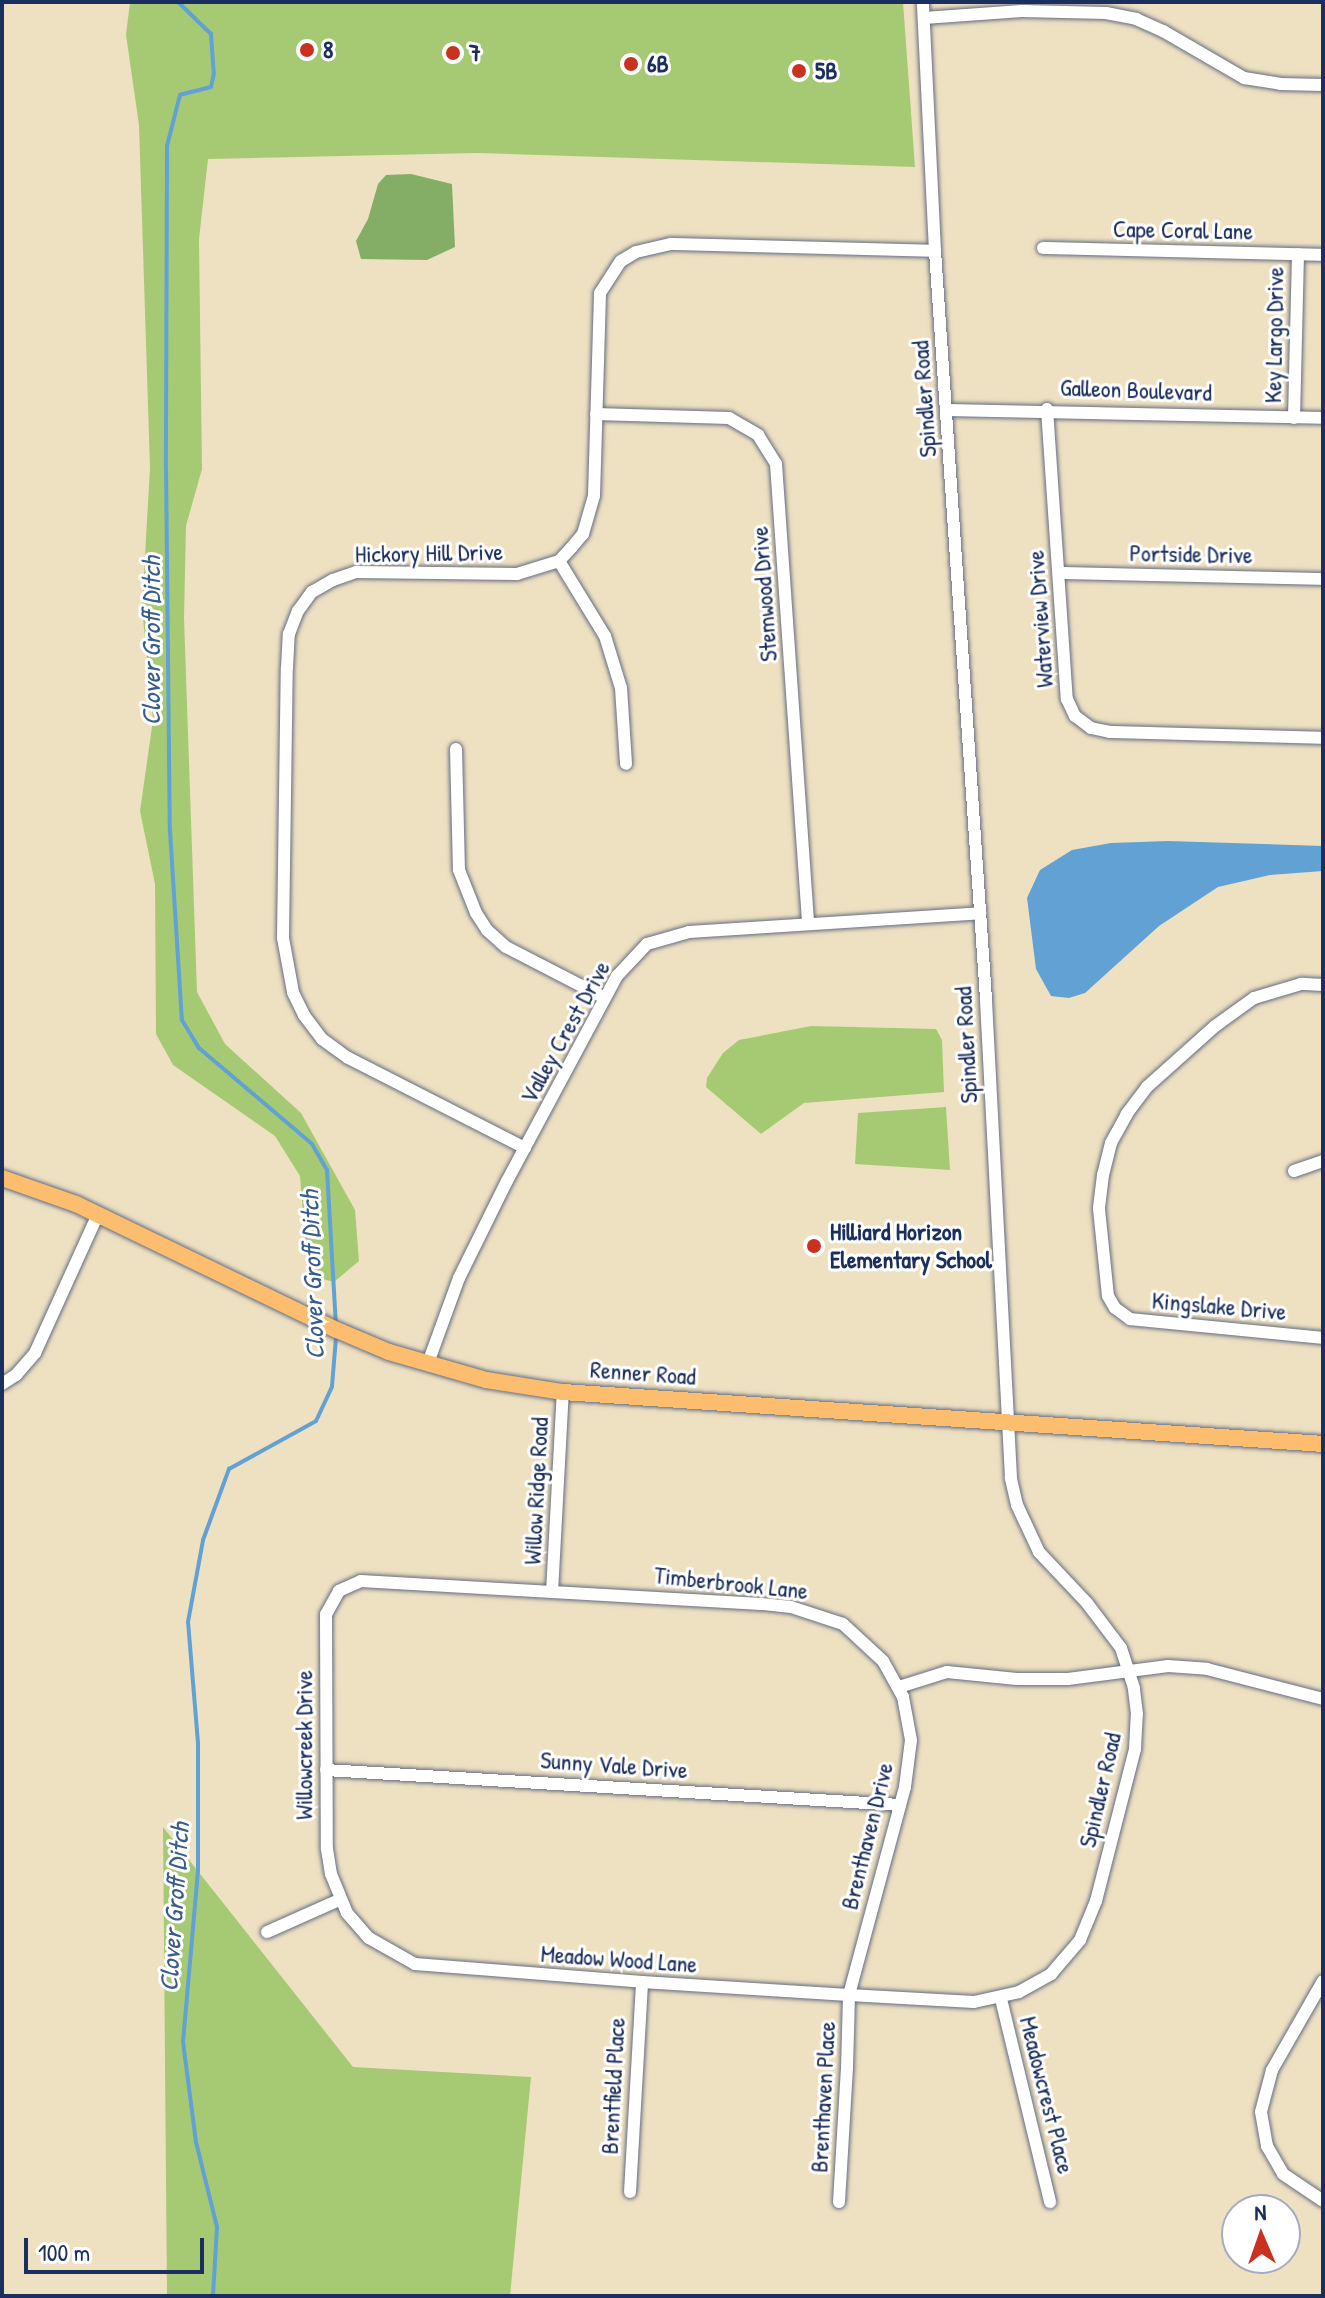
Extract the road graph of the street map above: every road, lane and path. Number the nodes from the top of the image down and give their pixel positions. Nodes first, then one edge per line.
1 (923, 2) edge
2 (1021, 7) edge
3 (924, 18) junction
4 (1323, 85) edge
5 (1043, 248) dead end
6 (935, 251) junction
7 (1298, 254) junction
8 (1323, 255) edge
9 (1047, 409) junction
10 (947, 410) junction
11 (596, 414) junction
12 (1294, 418) junction
13 (1323, 418) edge
14 (559, 561) junction
15 (1059, 573) junction
16 (1323, 579) edge
17 (1323, 738) edge
18 (456, 749) dead end
19 (626, 764) dead end
20 (980, 913) junction
21 (808, 923) junction
22 (1323, 985) edge
23 (605, 998) junction
24 (525, 1148) junction
25 (1323, 1161) edge
26 (1294, 1171) dead end
27 (2, 1178) edge
28 (98, 1214) junction
29 (1323, 1338) edge
30 (428, 1363) junction
31 (2, 1384) edge
32 (563, 1392) junction
33 (1010, 1421) junction
34 (1323, 1444) edge
35 (339, 1591) joint
36 (552, 1592) junction
37 (1130, 1672) junction
38 (899, 1687) junction
39 (1323, 1699) edge
40 (326, 1770) junction
41 (900, 1805) junction
42 (339, 1900) junction
43 (267, 1932) dead end
44 (1323, 1981) edge
45 (642, 1982) junction
46 (849, 1995) junction
47 (1001, 1999) junction
48 (630, 2192) dead end
49 (1323, 2201) edge
50 (839, 2202) dead end
51 (1050, 2202) dead end

1 - 3 street, Spindler Road
2 - 3 street
2 - 4 street
3 - 6 street, Spindler Road
5 - 7 street, Cape Coral Lane
6 - 10 street, Spindler Road
6 - 11 street
7 - 8 street, Cape Coral Lane
7 - 12 street, Key Largo Drive
9 - 10 street, Galleon Boulevard
9 - 12 street, Galleon Boulevard
9 - 15 street, Waterview Drive
10 - 20 street, Spindler Road
11 - 14 street
11 - 21 street, Stemwood Drive
12 - 13 street, Galleon Boulevard
14 - 19 street
14 - 24 street, Hickory Hill Drive
15 - 16 street, Portside Drive
15 - 17 street, Waterview Drive
18 - 23 street
20 - 21 street, Valley Crest Drive
20 - 33 street, Spindler Road
21 - 23 street, Valley Crest Drive
22 - 29 street, Kingslake Drive
23 - 24 street, Valley Crest Drive
24 - 30 street, Valley Crest Drive
25 - 26 street
27 - 28 main road, Renner Road
28 - 30 main road, Renner Road
28 - 31 street
30 - 32 main road, Renner Road
32 - 33 main road, Renner Road
32 - 36 street, Willow Ridge Road
33 - 34 main road, Renner Road
33 - 37 street, Spindler Road
35 - 36 street, Timberbrook Lane
35 - 40 street, Willowcreek Drive
36 - 38 street, Timberbrook Lane
37 - 38 street
37 - 39 street
37 - 47 street, Spindler Road
38 - 41 street, Brenthaven Drive
40 - 41 street, Sunny Vale Drive
40 - 42 street, Willowcreek Drive
41 - 46 street, Brenthaven Drive
42 - 43 street
42 - 45 street, Meadow Wood Lane
44 - 49 street
45 - 46 street, Meadow Wood Lane
45 - 48 street, Brentfield Place
46 - 47 street, Meadow Wood Lane
46 - 50 street, Brenthaven Place
47 - 51 street, Meadowcrest Place

